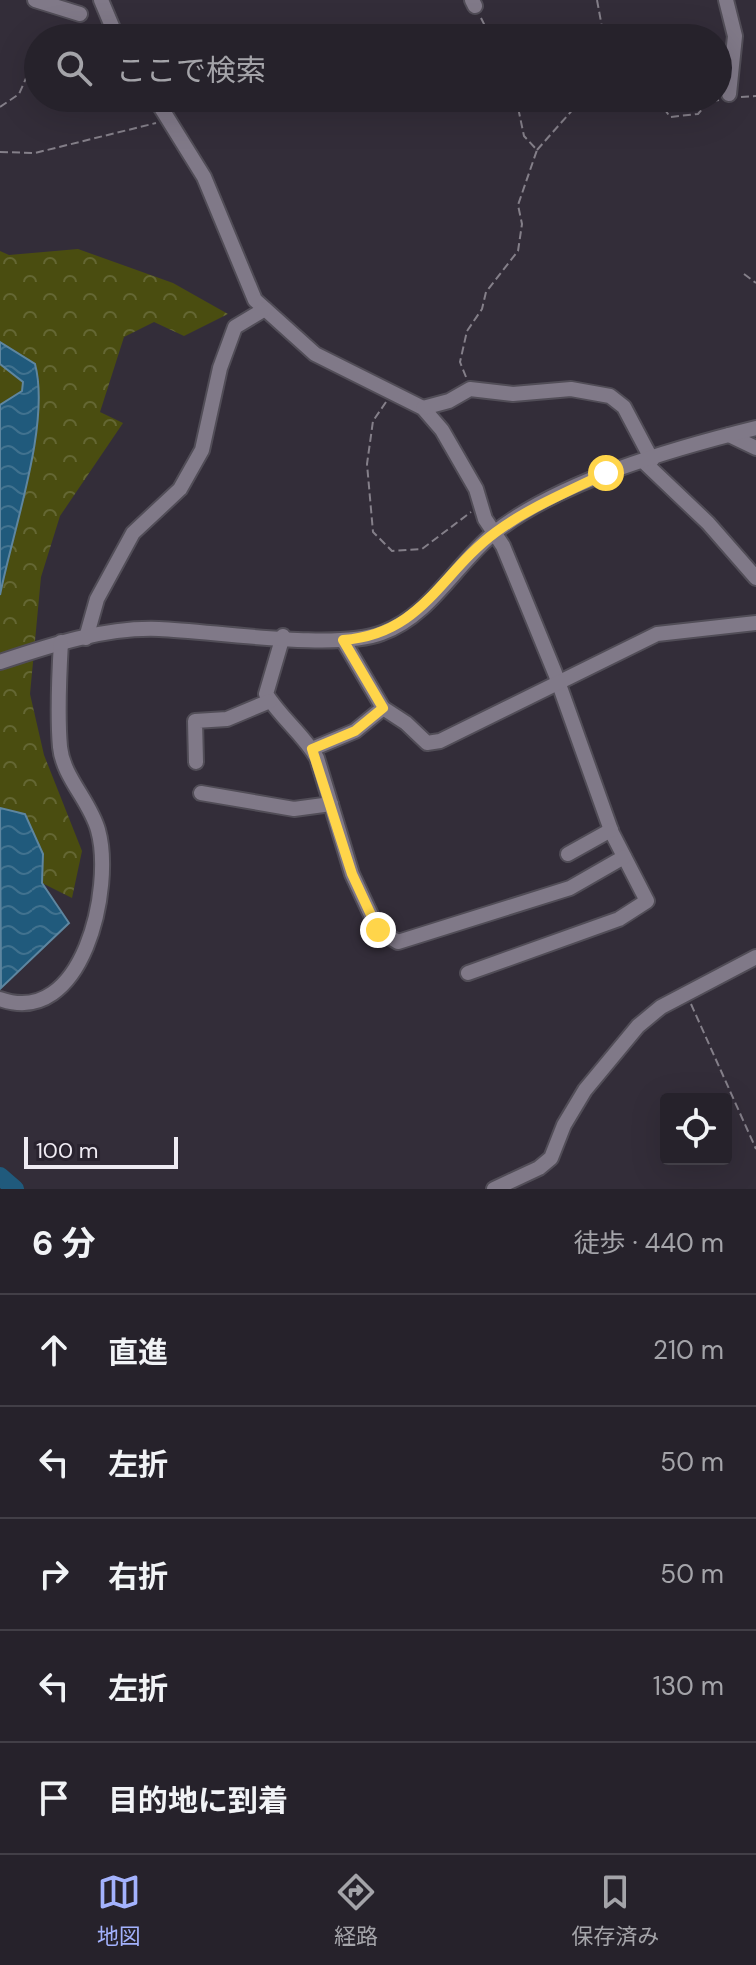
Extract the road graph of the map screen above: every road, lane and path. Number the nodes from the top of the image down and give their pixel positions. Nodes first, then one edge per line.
1 (35, 0) edge
2 (101, 0) edge
3 (597, 0) edge
4 (726, 0) edge
5 (474, 3) edge
6 (80, 14) dead end
7 (111, 24) edge
8 (484, 24) edge
9 (601, 24) edge
10 (732, 24) edge
11 (732, 24) edge
12 (732, 66) edge
13 (24, 83) edge
14 (756, 96) edge
15 (732, 97) edge
16 (0, 107) edge
17 (164, 112) edge
18 (519, 112) edge
19 (571, 112) edge
20 (667, 112) edge
21 (700, 112) edge
22 (169, 119) junction
23 (537, 150) junction
24 (0, 152) edge
25 (744, 274) dead end
26 (756, 283) edge
27 (265, 309) junction
28 (470, 389) junction
29 (394, 391) junction
30 (423, 408) junction
31 (756, 428) edge
32 (729, 435) junction
33 (756, 448) edge
34 (648, 461) junction
35 (480, 505) junction
36 (493, 533) junction
37 (756, 578) edge
38 (756, 623) edge
39 (283, 636) junction
40 (86, 638) junction
41 (343, 640) junction
42 (61, 642) junction
43 (0, 662) edge
44 (557, 681) junction
45 (270, 701) junction
46 (383, 708) junction
47 (312, 749) junction
48 (196, 762) dead end
49 (201, 793) dead end
50 (331, 804) junction
51 (611, 830) junction
52 (568, 854) dead end
53 (624, 857) junction
54 (756, 957) edge
55 (468, 973) dead end
56 (686, 992) junction
57 (0, 999) edge
58 (756, 1149) edge
59 (494, 1189) edge

1 - 6 street
2 - 7 street
3 - 9 path
4 - 10 street
5 - 8 path
11 - 12 street
13 - 16 path
14 - 15 path
17 - 22 street
18 - 23 path
19 - 23 path
20 - 21 path
22 - 24 path
22 - 27 street
23 - 28 path
25 - 26 path
27 - 29 street
27 - 40 street
28 - 30 street
28 - 34 street
29 - 30 street
29 - 35 path
30 - 35 street
31 - 32 street
32 - 33 street
32 - 34 street
34 - 36 street
34 - 37 street
35 - 36 street
36 - 41 street
36 - 44 street
38 - 44 street
39 - 40 street
39 - 41 street
39 - 45 street
40 - 42 street
41 - 46 street
42 - 43 street
42 - 57 street
44 - 46 street
44 - 51 street
45 - 47 street
45 - 48 street
46 - 47 street
47 - 50 street
49 - 50 street
50 - 53 street
51 - 52 street
51 - 53 street
53 - 55 street
54 - 56 street
56 - 58 path
56 - 59 street

